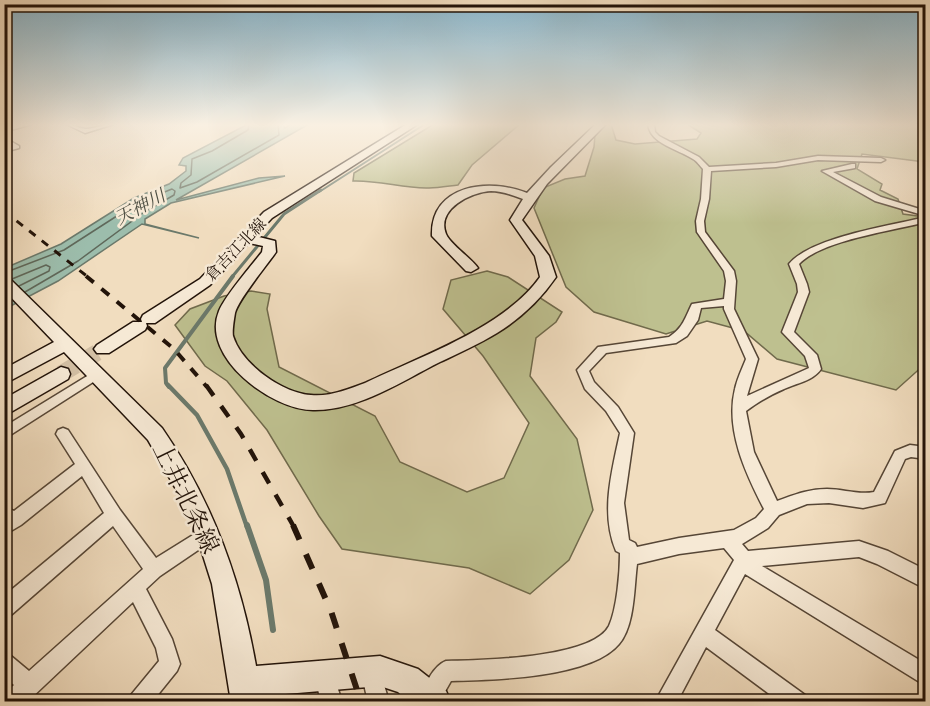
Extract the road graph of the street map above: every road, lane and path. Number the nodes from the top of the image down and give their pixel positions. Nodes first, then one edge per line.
1 (360, 157) edge
2 (567, 157) edge
3 (694, 157) edge
4 (707, 169) junction
5 (531, 198) junction
6 (926, 214) edge
7 (926, 219) edge
8 (245, 238) junction
9 (471, 268) dead end
10 (4, 281) edge
11 (728, 301) junction
12 (62, 342) junction
13 (103, 349) tunnel mouth
14 (61, 374) tunnel mouth
15 (97, 374) junction
16 (4, 376) edge
17 (4, 409) edge
18 (740, 409) junction
19 (4, 434) edge
20 (63, 434) dead end
21 (926, 453) edge
22 (84, 466) junction
23 (773, 510) junction
24 (114, 515) junction
25 (8, 520) edge
26 (207, 535) junction
27 (727, 539) junction
28 (629, 557) junction
29 (743, 560) junction
30 (154, 570) junction
31 (926, 580) edge
32 (136, 589) junction
33 (4, 608) edge
34 (702, 633) junction
35 (4, 663) edge
36 (371, 671) junction
37 (926, 676) edge
38 (29, 685) junction
39 (328, 688) edge
40 (245, 692) edge
41 (433, 699) edge
42 (11, 702) edge
43 (138, 702) edge
44 (380, 702) edge
45 (665, 702) edge
46 (798, 702) edge

1 - 8 street, 倉吉江北線
2 - 5 street
3 - 4 street
4 - 6 street
4 - 11 street
5 - 8 street
5 - 9 street
7 - 18 street
8 - 13 street, 倉吉江北線
10 - 12 street, 上井北条線
11 - 18 street
11 - 28 street
12 - 15 street, 上井北条線
12 - 16 street
14 - 17 street
15 - 19 street
15 - 26 street, 上井北条線
18 - 23 street
20 - 22 street
21 - 23 street
22 - 24 street
22 - 25 street
23 - 27 street
24 - 30 street
24 - 33 street
26 - 30 street
26 - 40 street, 上井北条線
27 - 28 street
27 - 29 street
28 - 41 street
29 - 31 street
29 - 34 street
29 - 37 street
30 - 32 street
32 - 38 street
32 - 43 street
34 - 45 street
34 - 46 street
35 - 38 street
36 - 39 street
36 - 41 street
36 - 44 street
38 - 42 street
39 - 40 street

